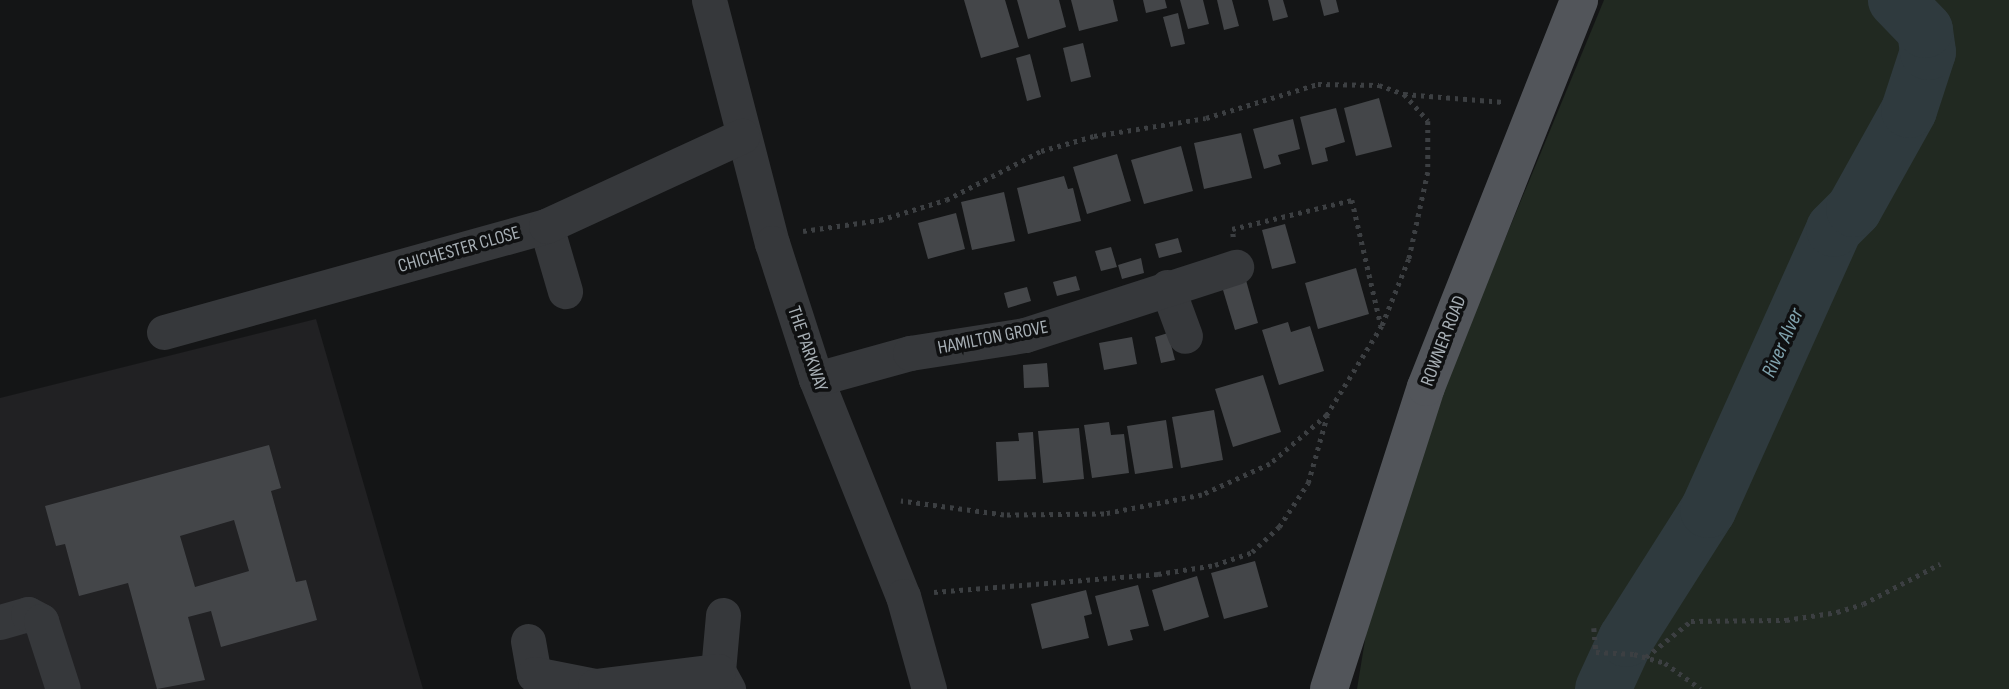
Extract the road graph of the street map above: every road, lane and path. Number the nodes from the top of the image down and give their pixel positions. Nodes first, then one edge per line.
1 (709, 0) edge
2 (1579, 0) edge
3 (1404, 94) dead end
4 (1508, 103) dead end
5 (742, 136) junction
6 (546, 226) junction
7 (1236, 267) joint
8 (1167, 287) junction
9 (565, 292) dead end
10 (1382, 326) dead end
11 (164, 332) dead end
12 (1185, 336) dead end
13 (816, 379) junction
14 (1327, 415) dead end
15 (1940, 564) dead end
16 (903, 596) junction
17 (723, 615) dead end
18 (0, 622) edge
19 (1594, 628) dead end
20 (1646, 657) junction
21 (531, 658) dead end
22 (723, 680) edge
23 (596, 688) edge
24 (63, 689) edge
25 (929, 689) edge
26 (1329, 689) edge
27 (1701, 689) edge

1 - 5 street, THE PARKWAY
2 - 26 main road, ROWNER ROAD
3 - 4 path
5 - 6 street, CHICHESTER CLOSE
5 - 13 street, THE PARKWAY
6 - 9 street
6 - 11 street, CHICHESTER CLOSE
7 - 8 street, HAMILTON GROVE
7 - 10 path
8 - 12 street
8 - 13 street, HAMILTON GROVE
13 - 16 street, THE PARKWAY
14 - 16 path
15 - 20 path
16 - 25 street, THE PARKWAY
17 - 22 street
18 - 24 street
19 - 20 path
20 - 27 path
21 - 23 street
22 - 23 street

